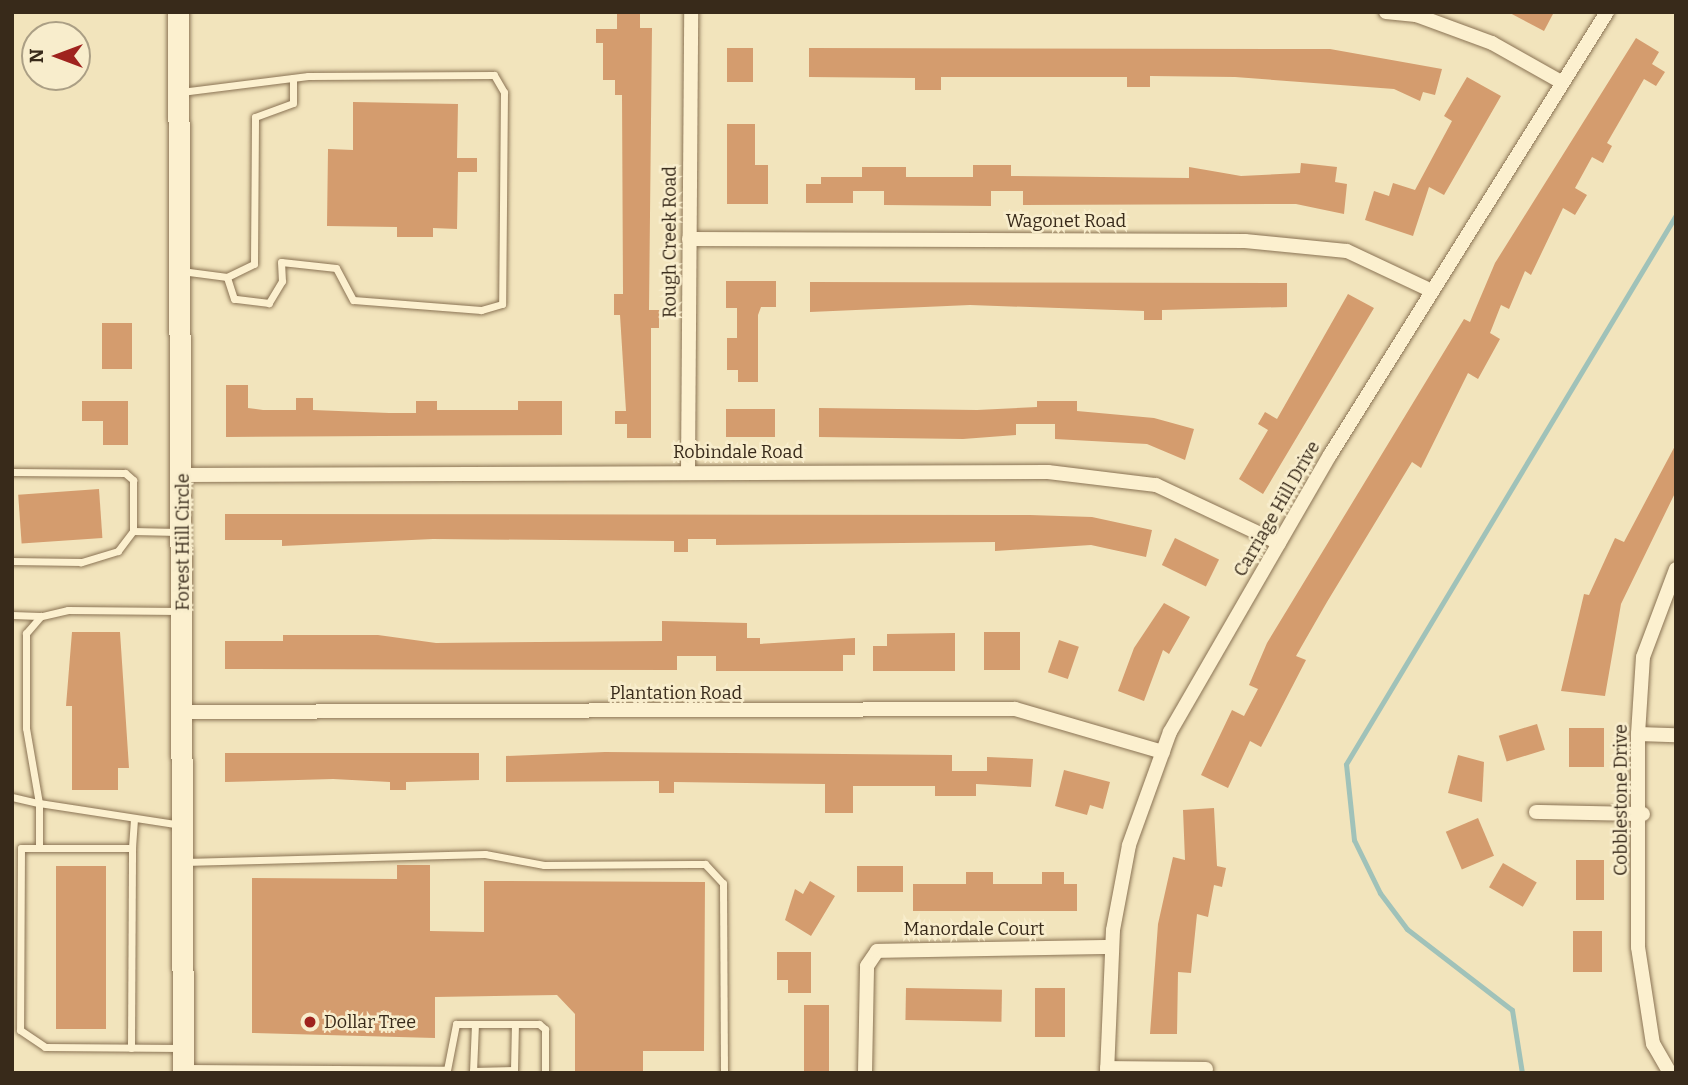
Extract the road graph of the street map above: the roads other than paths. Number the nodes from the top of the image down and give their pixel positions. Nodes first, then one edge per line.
1 (178, 12) edge
2 (691, 12) edge
3 (1386, 12) edge
4 (1607, 12) edge
5 (293, 78) junction
6 (1563, 83) junction
7 (179, 92) junction
8 (689, 239) junction
9 (181, 271) junction
10 (227, 277) junction
11 (1433, 291) junction
12 (688, 471) junction
13 (12, 472) edge
14 (182, 475) junction
15 (133, 531) junction
16 (183, 532) junction
17 (1279, 543) junction
18 (12, 561) edge
19 (1676, 569) edge
20 (183, 611) junction
21 (12, 615) edge
22 (41, 616) junction
23 (183, 712) junction
24 (1638, 734) junction
25 (1676, 735) edge
26 (1163, 752) junction
27 (12, 797) edge
28 (39, 803) junction
29 (1536, 812) dead end
30 (1643, 814) junction
31 (134, 818) junction
32 (183, 825) junction
33 (39, 848) junction
34 (132, 848) junction
35 (183, 863) junction
36 (1112, 947) junction
37 (475, 1024) junction
38 (515, 1024) junction
39 (131, 1048) junction
40 (183, 1063) edge
41 (1206, 1069) dead end
42 (1107, 1070) edge
43 (355, 1071) edge
44 (439, 1071) edge
45 (545, 1073) edge
46 (724, 1073) edge
47 (865, 1073) edge
48 (1670, 1073) edge

1 - 7 street, Forest Hill Circle
2 - 8 street, Rough Creek Road
3 - 6 street
4 - 6 street, Carriage Hill Drive
5 - 7 lane
5 - 10 lane
5 - 10 lane
6 - 11 street, Carriage Hill Drive
7 - 9 street, Forest Hill Circle
8 - 11 street, Wagonet Road
8 - 12 street, Rough Creek Road
9 - 10 lane
9 - 14 street, Forest Hill Circle
11 - 17 street, Carriage Hill Drive
12 - 14 street, Robindale Road
12 - 17 street, Robindale Road
13 - 15 lane
14 - 16 street, Forest Hill Circle
15 - 16 lane
15 - 18 lane
16 - 20 street, Forest Hill Circle
17 - 26 street, Carriage Hill Drive
19 - 24 street, Cobblestone Drive
20 - 22 lane
20 - 23 street, Forest Hill Circle
21 - 22 lane
22 - 28 lane
23 - 26 street, Plantation Road
23 - 32 street, Forest Hill Circle
24 - 25 street
24 - 30 street, Cobblestone Drive
26 - 36 street, Carriage Hill Drive
27 - 28 lane
28 - 31 lane
28 - 33 lane
29 - 30 street
30 - 48 street, Cobblestone Drive
31 - 32 lane
31 - 34 lane
32 - 35 street, Forest Hill Circle
33 - 34 lane
33 - 39 lane
34 - 39 lane
35 - 40 street, Forest Hill Circle
35 - 46 lane
36 - 42 street, Carriage Hill Drive
36 - 47 street, Manordale Court
37 - 38 lane
37 - 38 lane
37 - 44 lane
38 - 45 lane
39 - 40 lane
40 - 43 lane
41 - 42 street
43 - 44 lane

